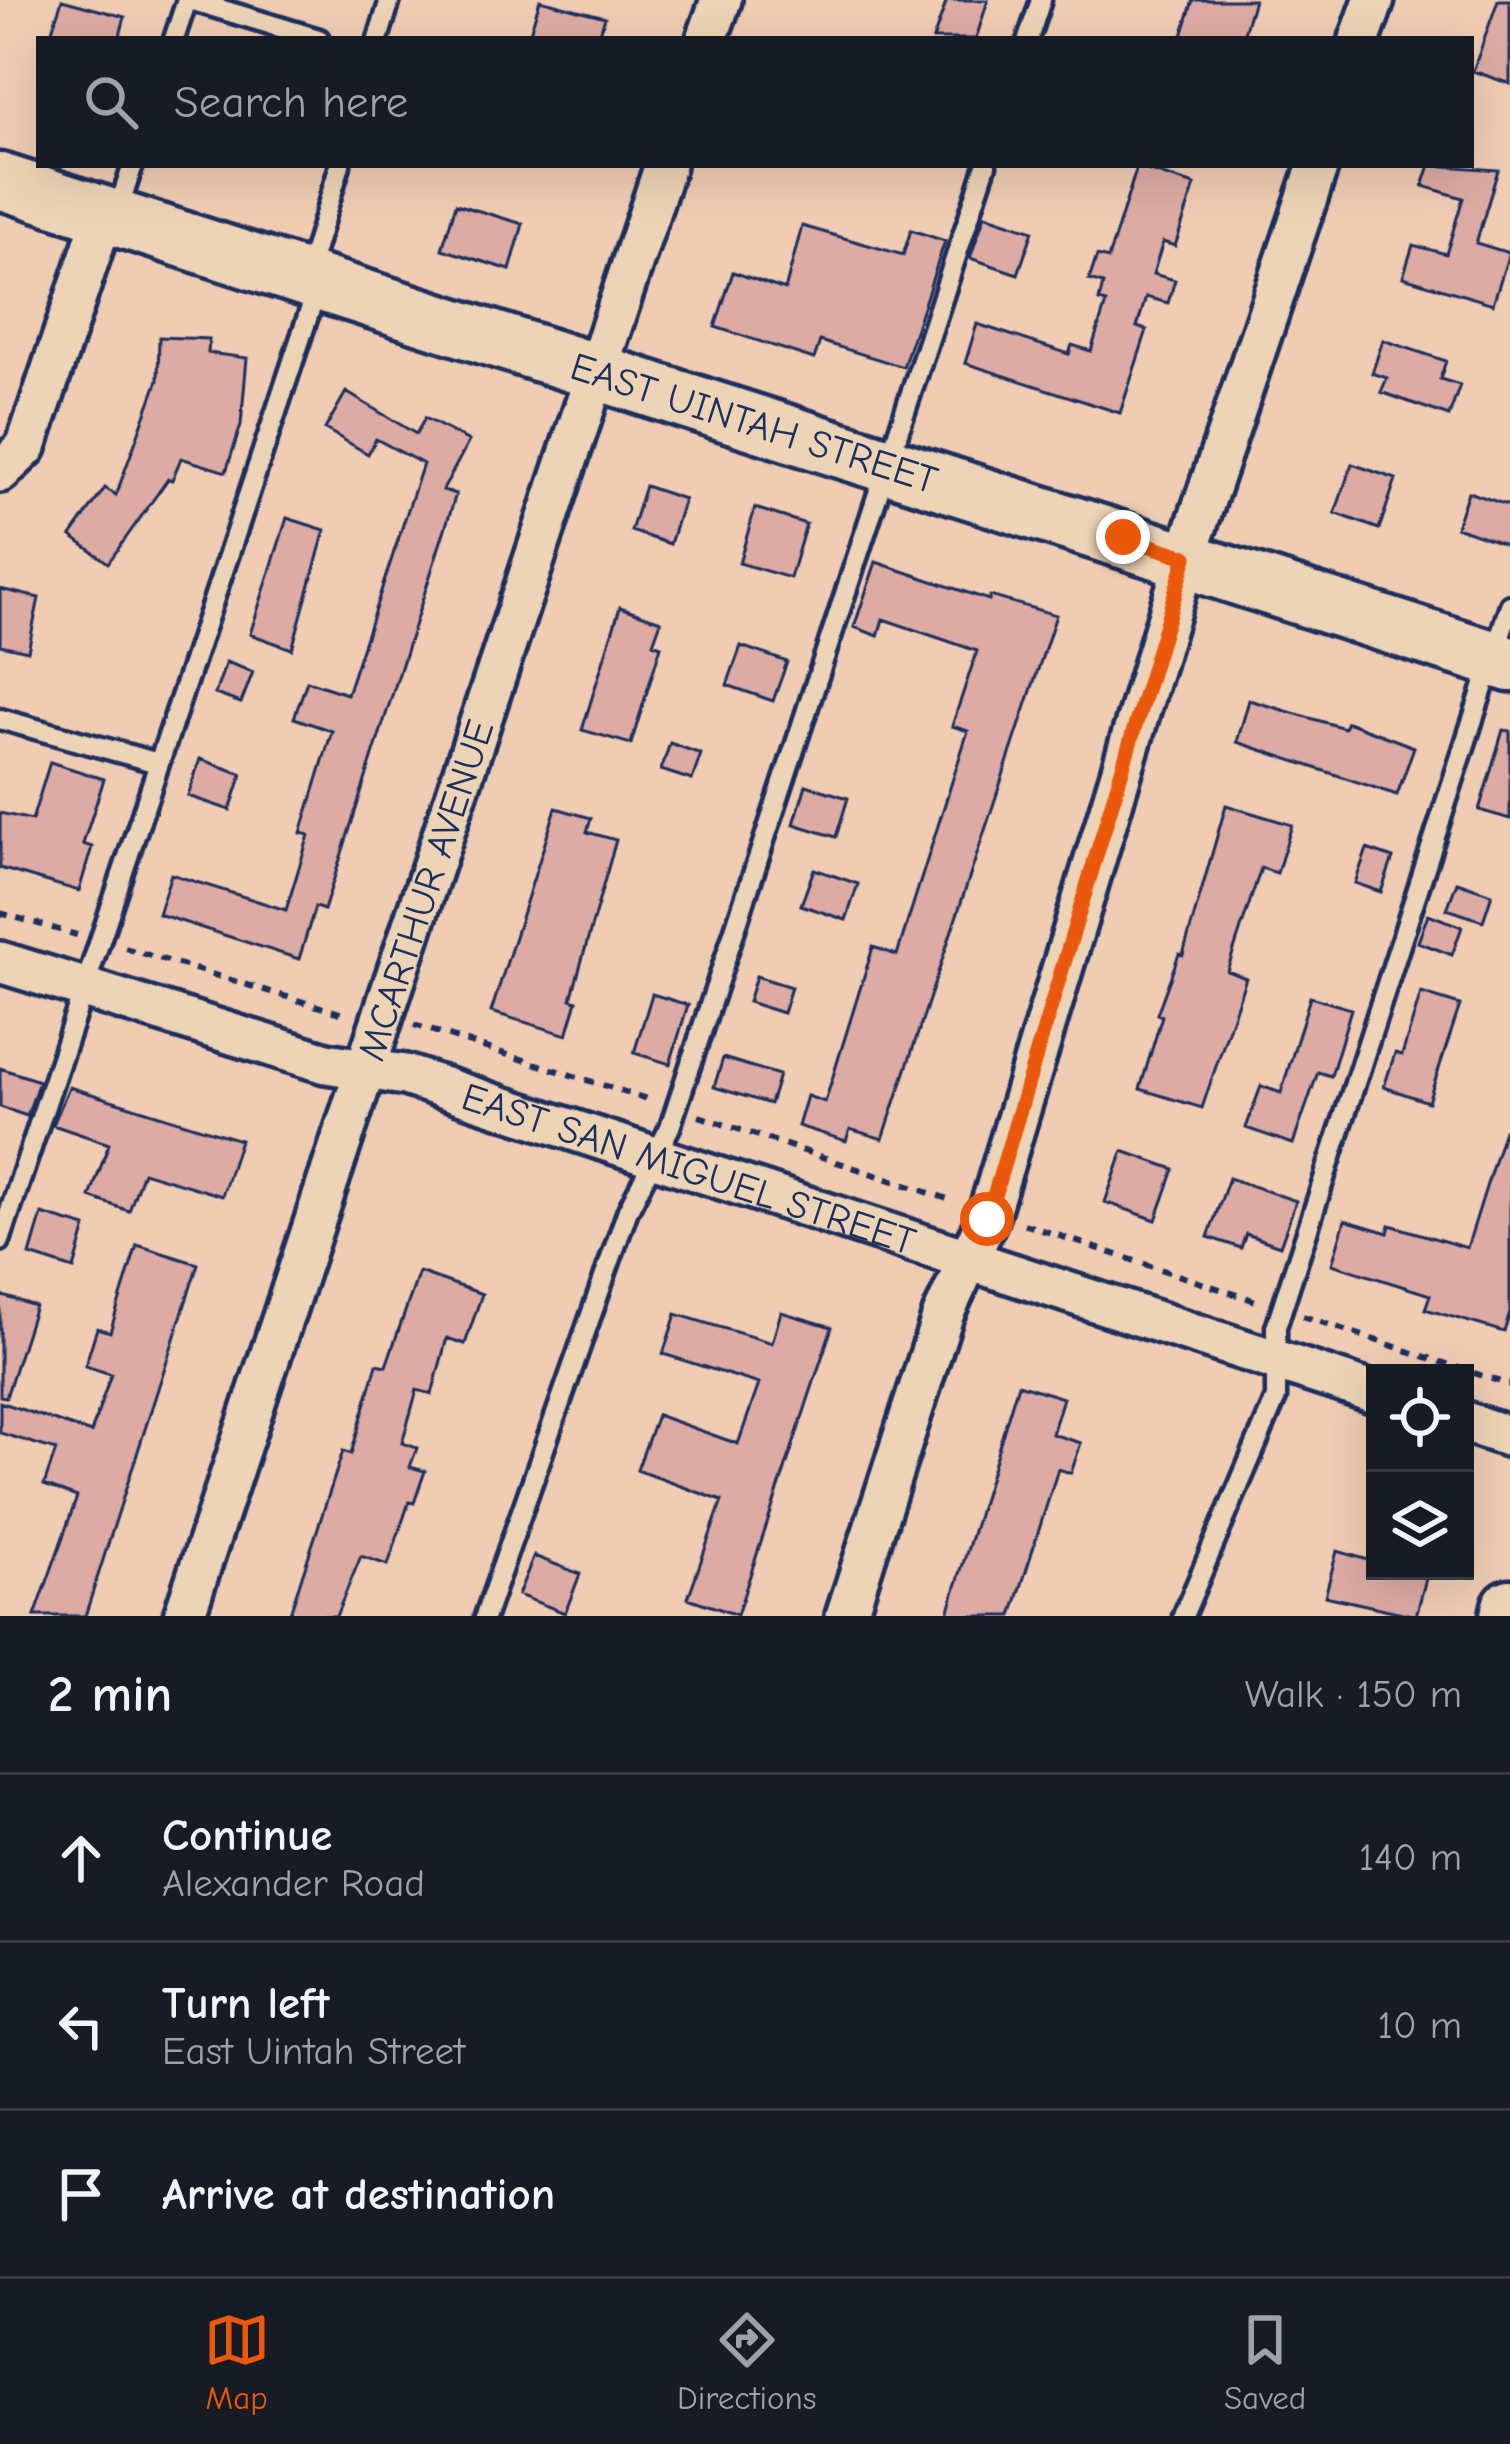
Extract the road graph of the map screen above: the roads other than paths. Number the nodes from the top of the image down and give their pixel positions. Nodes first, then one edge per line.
1 (188, 0) edge
2 (390, 0) edge
3 (721, 0) edge
4 (1041, 0) edge
5 (1374, 0) edge
6 (175, 36) edge
7 (309, 36) edge
8 (379, 36) edge
9 (708, 36) edge
10 (1029, 36) edge
11 (1361, 36) edge
12 (132, 168) edge
13 (339, 168) edge
14 (664, 168) edge
15 (985, 168) edge
16 (1317, 168) edge
17 (0, 181) edge
18 (110, 216) junction
19 (313, 280) junction
20 (597, 370) junction
21 (889, 463) junction
22 (0, 472) edge
23 (1186, 557) junction
24 (1510, 605) edge
25 (1502, 661) edge
26 (0, 719) edge
27 (158, 763) junction
28 (0, 962) edge
29 (84, 989) junction
30 (370, 1070) junction
31 (654, 1157) junction
32 (0, 1241) edge
33 (968, 1263) junction
34 (1277, 1362) junction
35 (1366, 1391) edge
36 (1474, 1425) edge
37 (1510, 1437) edge
38 (1510, 1606) edge
39 (184, 1616) edge
40 (485, 1616) edge
41 (846, 1616) edge
42 (1183, 1616) edge
43 (1508, 1616) edge

1 - 6 lane
1 - 7 lane
2 - 8 lane
3 - 9 street
4 - 10 lane
5 - 11 street
12 - 18 lane
13 - 19 lane
14 - 20 street, MCARTHUR AVENUE
15 - 21 lane
16 - 23 street
17 - 18 main road, EAST UINTAH STREET
18 - 19 main road, EAST UINTAH STREET
18 - 22 street
19 - 20 main road, EAST UINTAH STREET
19 - 27 lane
20 - 21 main road, EAST UINTAH STREET
20 - 30 street, MCARTHUR AVENUE
21 - 23 main road, EAST UINTAH STREET
21 - 31 lane
23 - 25 main road, EAST UINTAH STREET
23 - 33 street
24 - 25 lane
25 - 34 lane
26 - 27 lane
27 - 29 lane
28 - 29 street, EAST SAN MIGUEL STREET
29 - 30 street, EAST SAN MIGUEL STREET
29 - 32 lane
30 - 31 street, EAST SAN MIGUEL STREET
30 - 39 street, MCARTHUR AVENUE
31 - 33 street, EAST SAN MIGUEL STREET
31 - 40 lane
33 - 34 street, EAST SAN MIGUEL STREET
33 - 41 street
34 - 35 street, EAST SAN MIGUEL STREET
34 - 42 lane
36 - 37 street
38 - 43 main road

